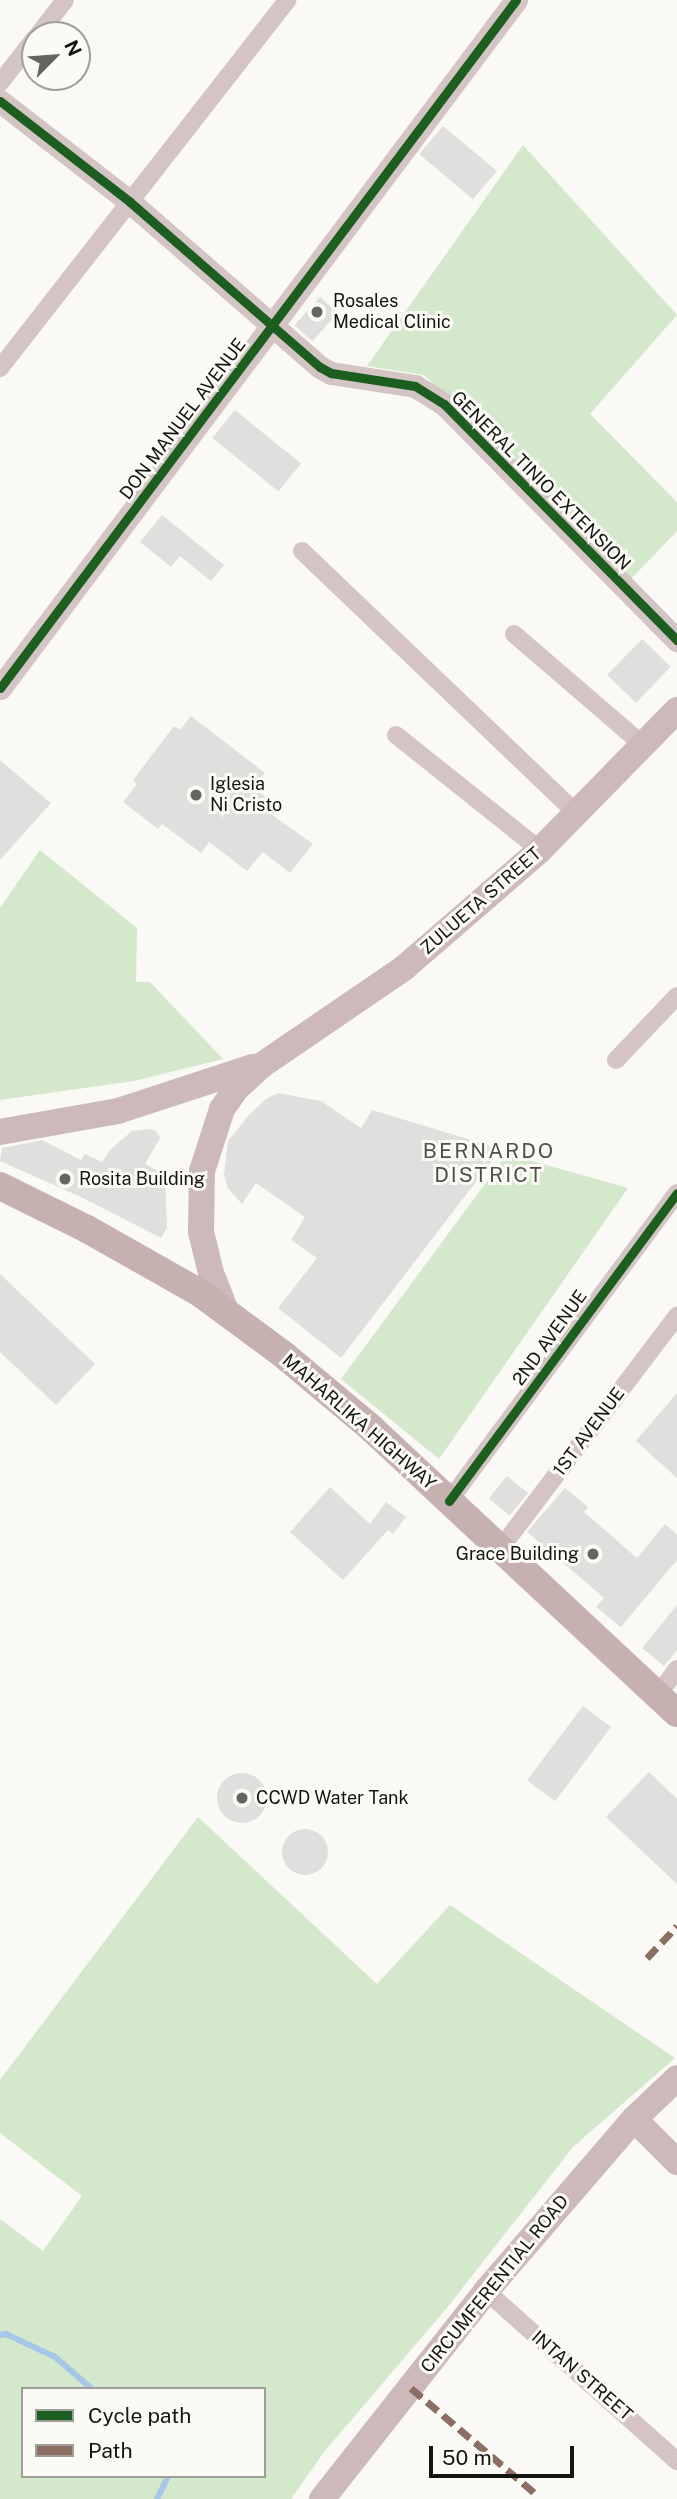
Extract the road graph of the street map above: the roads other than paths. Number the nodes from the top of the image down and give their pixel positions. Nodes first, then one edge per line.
1 (65, 0) edge
2 (288, 0) edge
3 (516, 0) edge
4 (49, 21) edge
5 (21, 56) edge
6 (0, 83) edge
7 (0, 101) edge
8 (130, 202) junction
9 (274, 324) junction
10 (0, 368) edge
11 (302, 551) dead end
12 (514, 634) dead end
13 (677, 640) edge
14 (0, 688) edge
15 (677, 711) edge
16 (396, 735) dead end
17 (643, 745) junction
18 (577, 814) junction
19 (540, 850) junction
20 (677, 996) edge
21 (616, 1060) dead end
22 (262, 1065) junction
23 (0, 1132) edge
24 (0, 1186) edge
25 (677, 1193) edge
26 (226, 1311) junction
27 (677, 1316) edge
28 (449, 1501) junction
29 (500, 1549) junction
30 (677, 1669) edge
31 (668, 1704) edge
32 (677, 2078) edge
33 (634, 2119) junction
34 (677, 2162) edge
35 (486, 2291) junction
36 (677, 2461) edge
37 (322, 2499) edge

1 - 4 street
2 - 8 street
3 - 9 street, DON MANUEL AVENUE
5 - 6 street
7 - 8 street, GENERAL TINIO EXTENSION
8 - 9 street, GENERAL TINIO EXTENSION
8 - 10 street
9 - 13 street, GENERAL TINIO EXTENSION
9 - 14 street, DON MANUEL AVENUE
11 - 18 street
12 - 17 street
15 - 17 main road, ZULUETA STREET
16 - 19 street
17 - 18 main road, ZULUETA STREET
18 - 19 main road, ZULUETA STREET
19 - 22 main road, ZULUETA STREET
20 - 21 street
22 - 23 main road, ZULUETA STREET
22 - 26 main road, ZULUETA STREET
24 - 26 main road, MAHARLIKA HIGHWAY
25 - 28 street, 2ND AVENUE
26 - 28 main road, MAHARLIKA HIGHWAY
27 - 29 street, 1ST AVENUE
28 - 29 main road, MAHARLIKA HIGHWAY
29 - 31 main road, MAHARLIKA HIGHWAY
30 - 31 street
32 - 33 main road, CIRCUMFERENTIAL ROAD
33 - 34 main road
33 - 35 main road, CIRCUMFERENTIAL ROAD
35 - 36 street, INTAN STREET
35 - 37 main road, CIRCUMFERENTIAL ROAD

